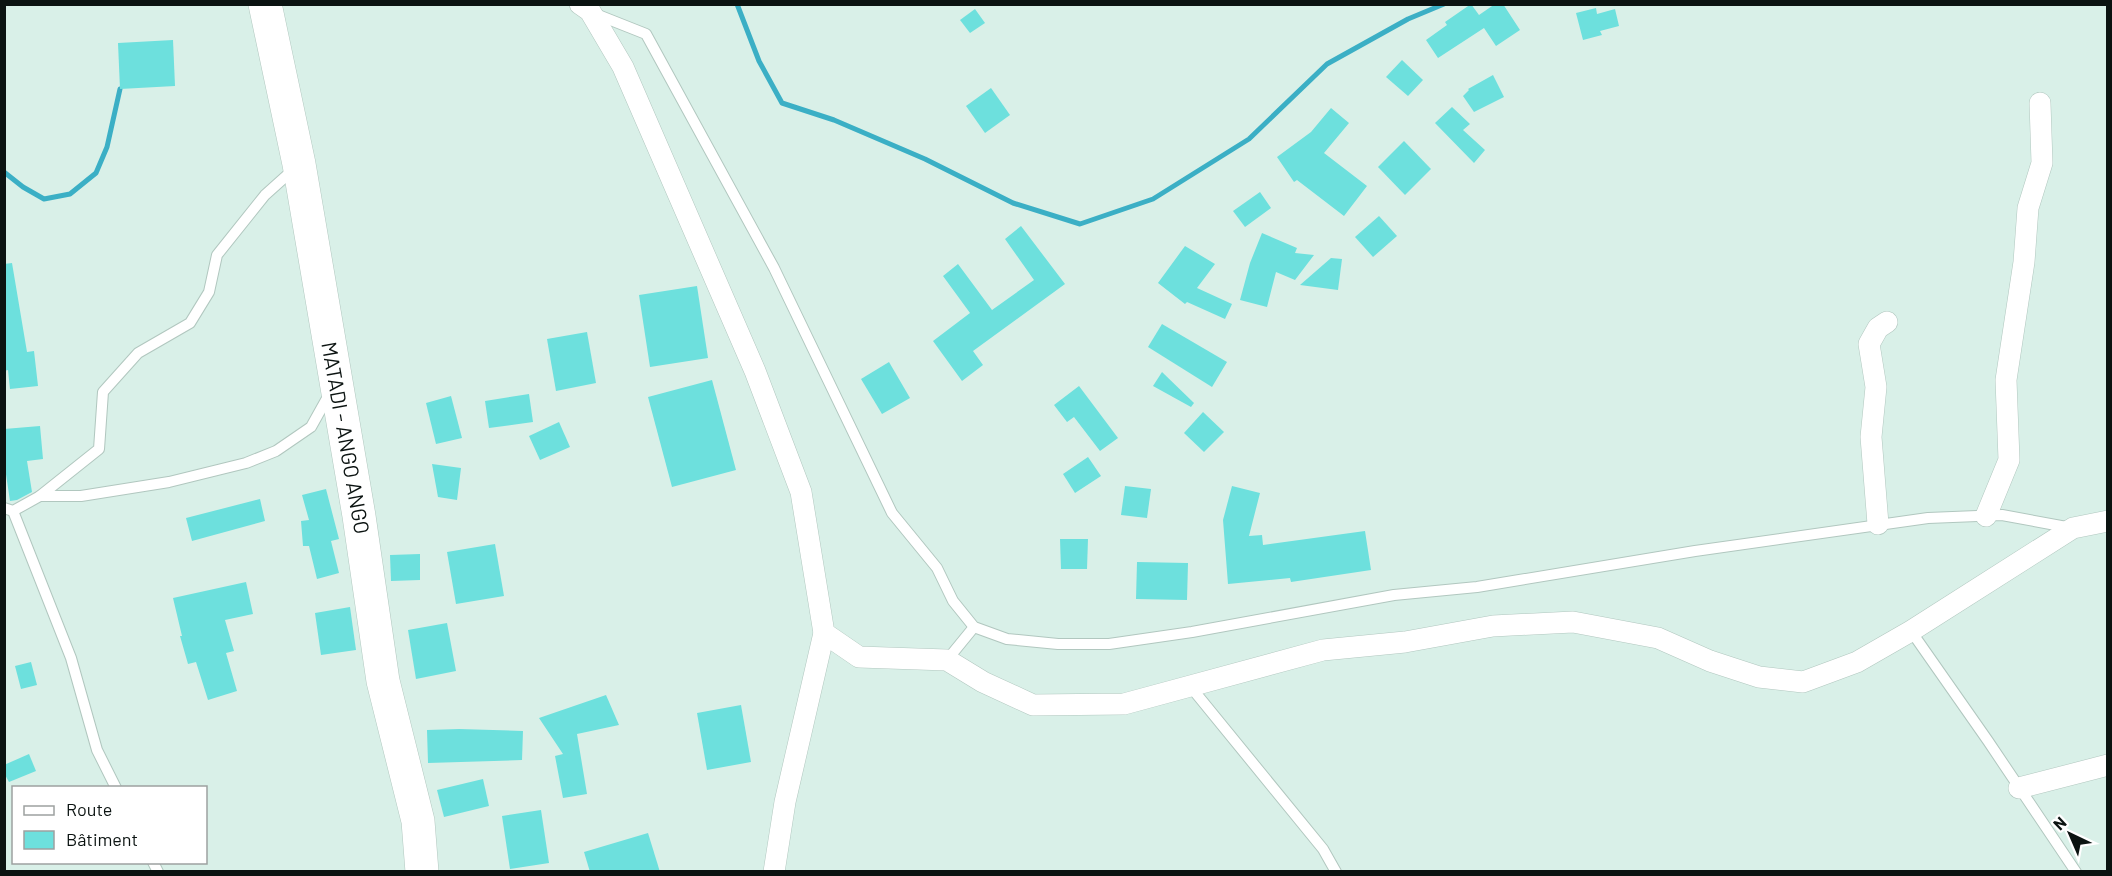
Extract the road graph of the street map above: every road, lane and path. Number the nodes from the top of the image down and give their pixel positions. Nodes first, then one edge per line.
1 (265, 4) edge
2 (585, 8) edge
3 (2040, 103) dead end
4 (299, 165) junction
5 (1887, 322) dead end
6 (336, 383) junction
7 (40, 496) junction
8 (9, 509) edge
9 (1986, 516) junction
10 (2108, 521) edge
11 (1878, 524) junction
12 (2073, 528) junction
13 (974, 627) junction
14 (1911, 631) junction
15 (824, 633) junction
16 (947, 660) junction
17 (1190, 686) junction
18 (2108, 765) edge
19 (115, 786) edge
20 (2019, 788) junction
21 (422, 872) edge
22 (774, 872) edge
23 (1336, 872) edge
24 (2076, 872) edge

1 - 4 highway, MATADI - ANGO ANGO
2 - 13 lane
2 - 15 street
3 - 9 street
4 - 6 highway, MATADI - ANGO ANGO
4 - 7 lane
5 - 11 street
6 - 7 lane
6 - 21 highway, MATADI - ANGO ANGO
7 - 8 lane
8 - 19 lane
9 - 11 lane
9 - 12 lane
10 - 12 street
11 - 13 lane
12 - 14 street
13 - 16 lane
14 - 17 street
14 - 20 lane
15 - 16 street
15 - 22 street
16 - 17 street
17 - 23 lane
18 - 20 street
20 - 24 lane

